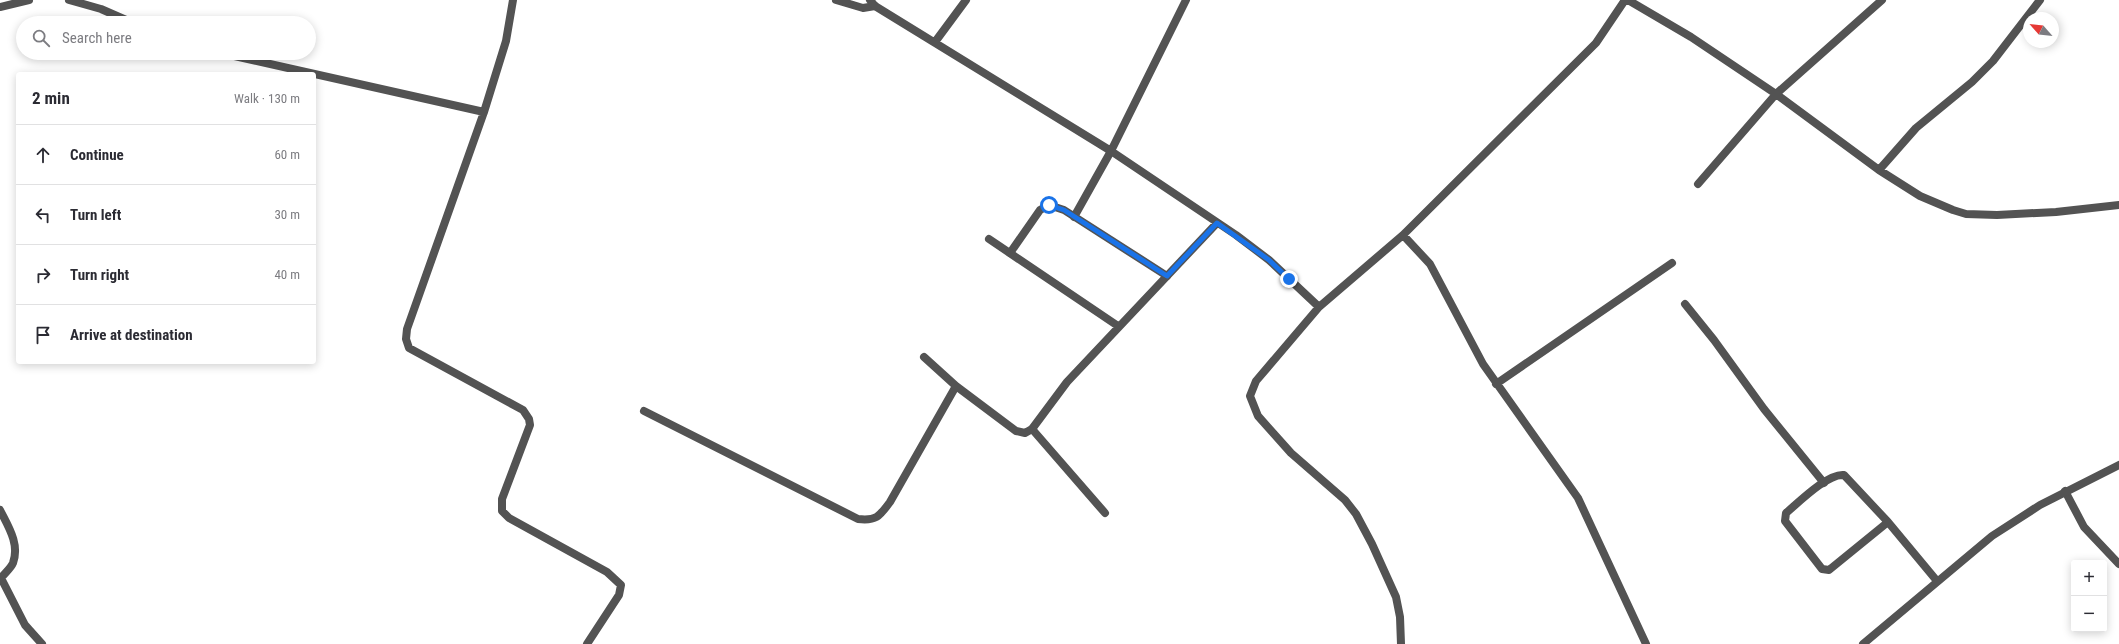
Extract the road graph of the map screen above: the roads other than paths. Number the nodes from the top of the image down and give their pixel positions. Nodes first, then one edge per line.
1 (29, 0) edge
2 (69, 0) edge
3 (513, 0) edge
4 (836, 0) edge
5 (966, 0) edge
6 (1186, 0) edge
7 (1625, 0) edge
8 (1628, 0) edge
9 (1882, 0) edge
10 (2040, 0) edge
11 (873, 3) edge
12 (0, 7) edge
13 (117, 16) edge
14 (934, 42) junction
15 (251, 60) edge
16 (305, 72) edge
17 (316, 74) edge
18 (1776, 94) junction
19 (484, 112) junction
20 (1111, 151) junction
21 (1879, 170) junction
22 (1698, 184) dead end
23 (2119, 205) edge
24 (1074, 217) junction
25 (1217, 223) junction
26 (1403, 235) junction
27 (989, 239) dead end
28 (1010, 253) junction
29 (1672, 263) dead end
30 (1167, 276) junction
31 (1685, 304) dead end
32 (1319, 308) junction
33 (1118, 326) junction
34 (924, 358) dead end
35 (1496, 384) junction
36 (956, 386) junction
37 (644, 411) dead end
38 (1032, 429) junction
39 (2119, 465) edge
40 (1824, 483) junction
41 (2065, 492) junction
42 (0, 510) edge
43 (1105, 513) dead end
44 (1888, 522) junction
45 (2119, 564) edge
46 (1, 578) edge
47 (1937, 581) junction
48 (42, 644) edge
49 (587, 644) edge
50 (1401, 644) edge
51 (1646, 644) edge
52 (1863, 644) edge

1 - 12 street
2 - 13 street
3 - 19 street
4 - 11 street
5 - 14 street
6 - 20 street
7 - 26 street
8 - 18 street
9 - 18 street
10 - 21 street
11 - 14 street
14 - 20 street
15 - 16 street
17 - 19 street
18 - 21 street
18 - 22 street
19 - 49 street
20 - 24 street
20 - 25 street
21 - 23 street
24 - 28 street
24 - 30 street
25 - 30 street
25 - 32 street
26 - 32 street
26 - 35 street
27 - 28 street
28 - 33 street
29 - 35 street
30 - 33 street
31 - 40 street
32 - 50 street
33 - 38 street
34 - 36 street
35 - 51 street
36 - 37 street
36 - 38 street
38 - 43 street
39 - 41 street
40 - 44 street
40 - 44 street
41 - 45 street
41 - 47 street
42 - 46 street
44 - 47 street
46 - 48 street
47 - 52 street

